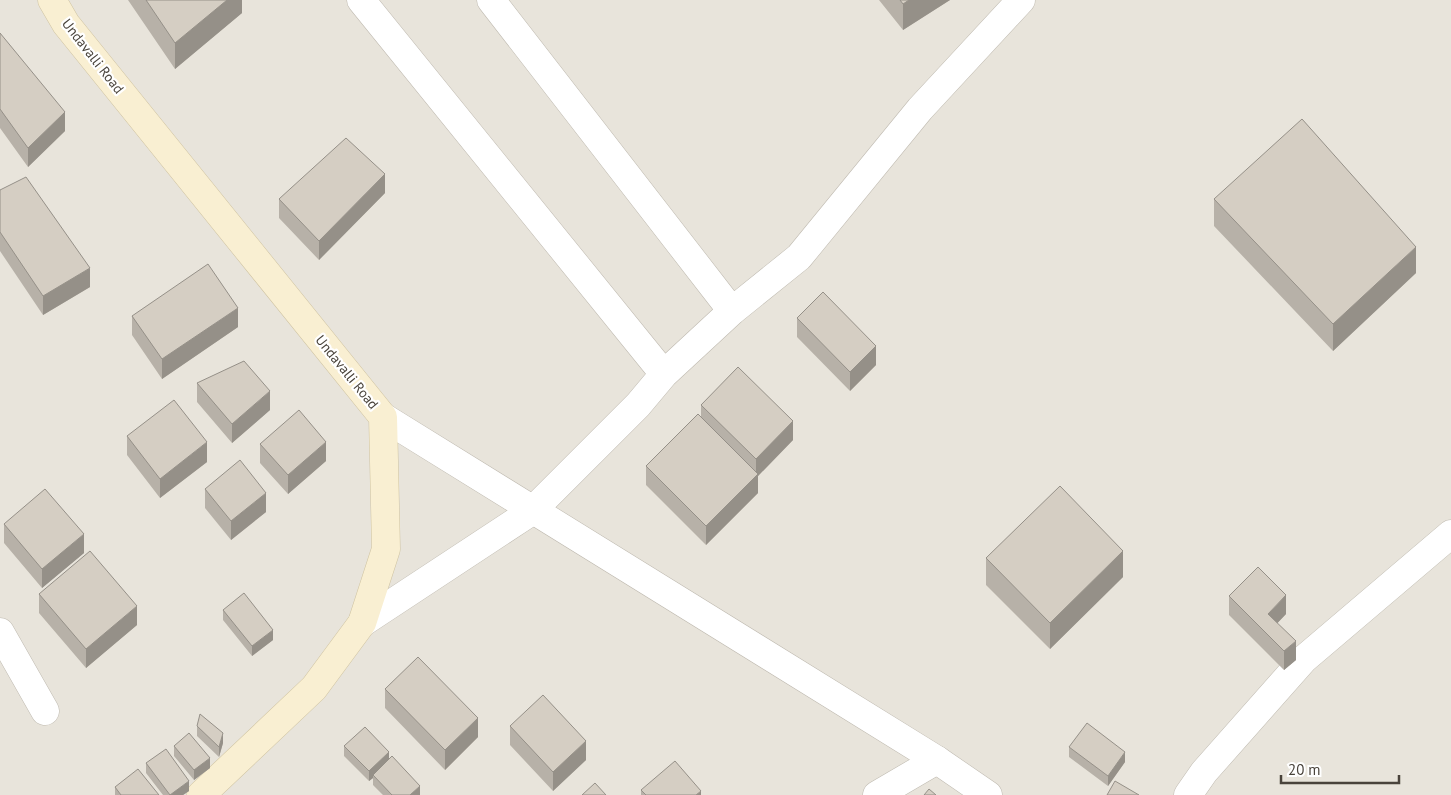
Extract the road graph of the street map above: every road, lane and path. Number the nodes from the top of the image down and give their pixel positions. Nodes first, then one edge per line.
1 (52, 0) edge
2 (361, 0) edge
3 (491, 0) edge
4 (1020, 0) edge
5 (732, 311) junction
6 (664, 374) junction
7 (384, 417) junction
8 (532, 512) junction
9 (1451, 534) edge
10 (362, 623) junction
11 (0, 632) edge
12 (45, 711) dead end
13 (937, 760) junction
14 (201, 795) edge
15 (876, 795) edge
16 (988, 795) edge
17 (1188, 795) edge

1 - 7 main road, Undavalli Road
2 - 6 street
3 - 5 street
4 - 5 street
5 - 6 street
6 - 8 street
7 - 8 street
7 - 10 main road, Undavalli Road
8 - 10 street
8 - 13 street
9 - 17 street
10 - 14 main road, Undavalli Road
11 - 12 street
13 - 15 street
13 - 16 street

